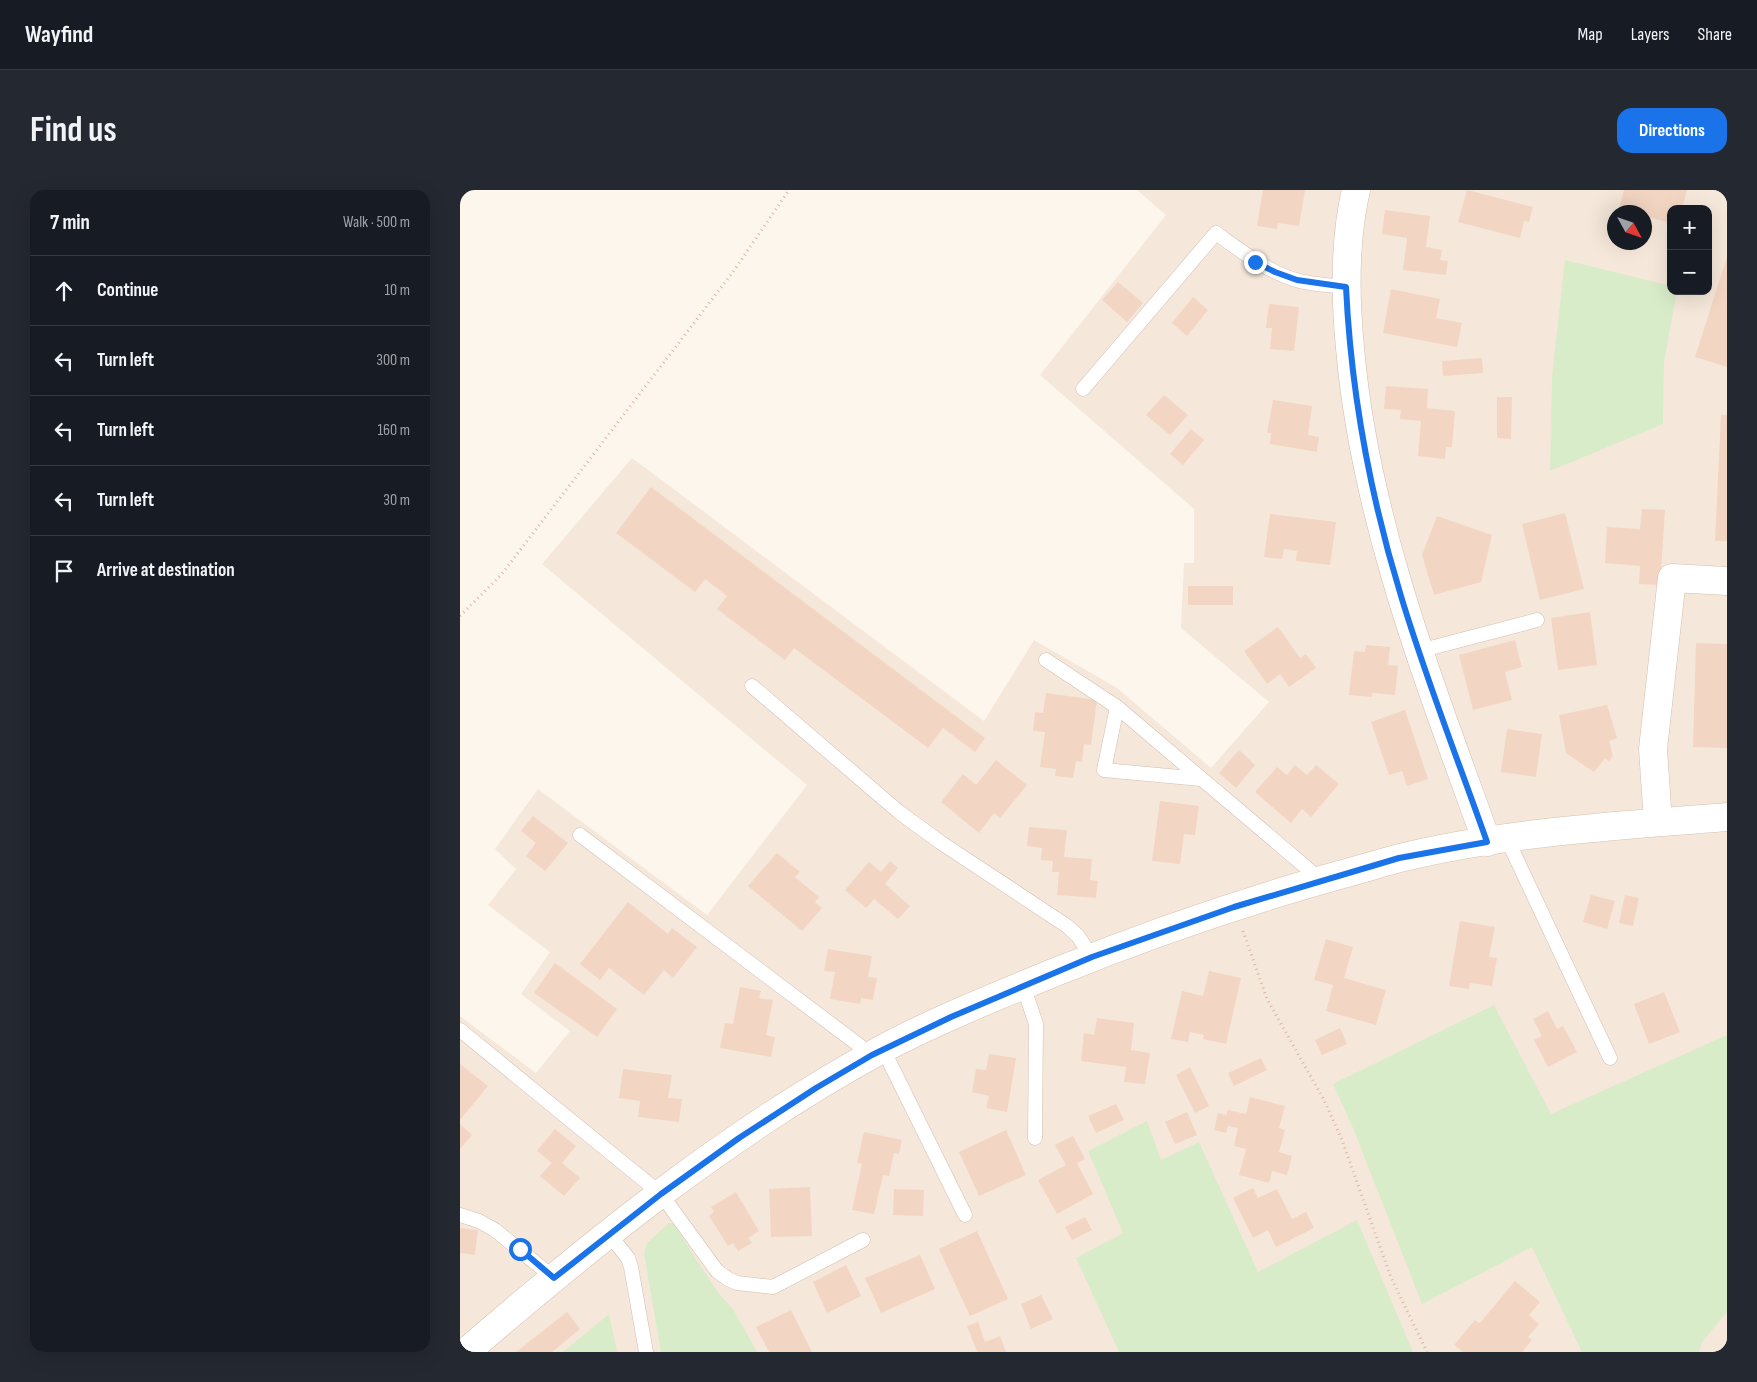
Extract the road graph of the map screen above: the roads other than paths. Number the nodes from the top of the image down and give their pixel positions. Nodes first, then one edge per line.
1 (1356, 190) edge
2 (1346, 287) junction
3 (1083, 389) dead end
4 (1727, 581) edge
5 (1537, 620) dead end
6 (1418, 651) junction
7 (1046, 660) dead end
8 (752, 686) dead end
9 (1117, 707) junction
10 (1201, 779) junction
11 (1727, 817) edge
12 (1658, 822) junction
13 (580, 835) dead end
14 (1497, 841) junction
15 (1321, 880) junction
16 (1092, 957) junction
17 (1023, 985) junction
18 (460, 1030) edge
19 (877, 1052) junction
20 (1610, 1058) dead end
21 (1035, 1138) dead end
22 (661, 1194) junction
23 (965, 1214) dead end
24 (460, 1215) edge
25 (610, 1234) junction
26 (863, 1240) dead end
27 (554, 1278) junction
28 (466, 1352) edge
29 (646, 1352) edge

1 - 2 street
2 - 3 lane
2 - 6 street
4 - 12 street
5 - 6 lane
6 - 14 street
7 - 9 lane
8 - 16 lane
9 - 10 lane
9 - 10 lane
10 - 15 lane
11 - 12 street
12 - 14 street
13 - 19 lane
14 - 15 street
14 - 20 lane
15 - 16 street
16 - 17 street
17 - 19 street
17 - 21 lane
18 - 22 lane
19 - 22 street
19 - 23 lane
22 - 25 street
22 - 26 lane
24 - 27 lane
25 - 27 street
25 - 29 lane
27 - 28 street

